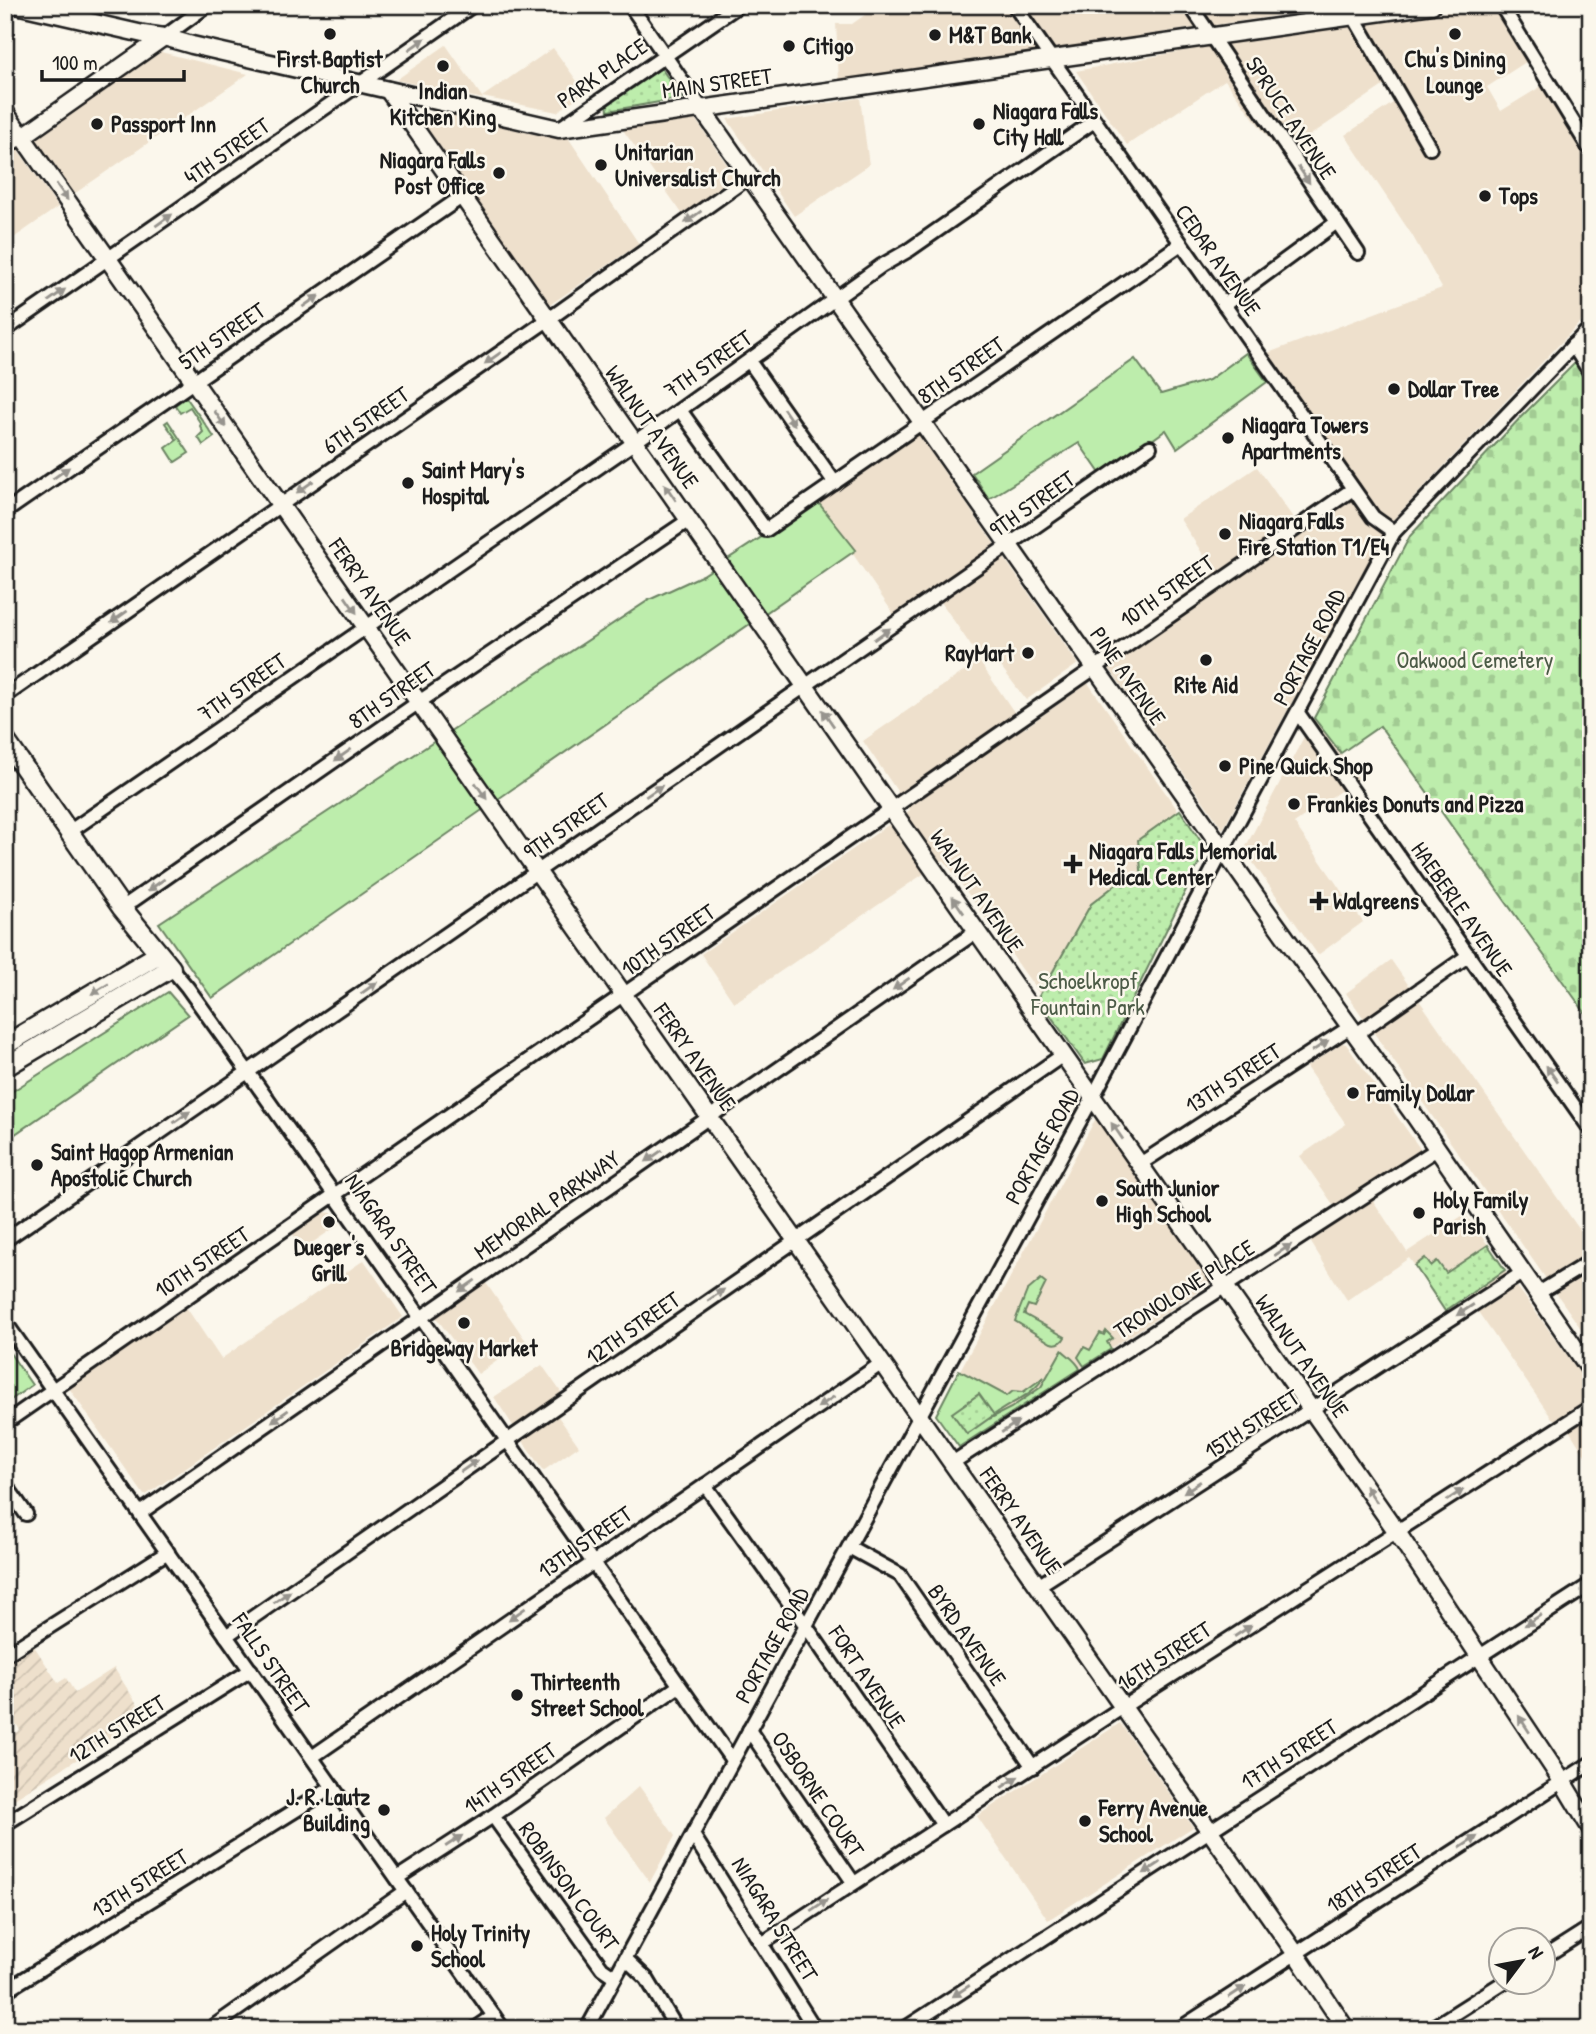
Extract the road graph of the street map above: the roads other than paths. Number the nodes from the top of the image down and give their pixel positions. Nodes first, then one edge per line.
1 (16, 5) edge
2 (208, 5) edge
3 (473, 5) edge
4 (630, 5) edge
5 (739, 5) edge
6 (1014, 5) edge
7 (1190, 5) edge
8 (1432, 5) edge
9 (1501, 5) edge
10 (1350, 11) edge
11 (164, 37) junction
12 (1212, 37) junction
13 (665, 55) junction
14 (1051, 60) junction
15 (361, 83) junction
16 (388, 90) junction
17 (437, 102) junction
18 (701, 108) junction
19 (5, 112) edge
20 (1094, 121) junction
21 (416, 129) junction
22 (559, 129) junction
23 (22, 136) junction
24 (5, 148) edge
25 (1430, 148) dead end
26 (1591, 151) edge
27 (749, 177) junction
28 (463, 196) junction
29 (1337, 222) junction
30 (1181, 244) junction
31 (1358, 253) dead end
32 (108, 259) junction
33 (835, 298) junction
34 (1224, 305) junction
35 (549, 319) junction
36 (1591, 327) edge
37 (5, 330) edge
38 (1573, 345) junction
39 (749, 361) junction
40 (1591, 374) edge
41 (194, 381) junction
42 (680, 410) junction
43 (922, 423) junction
44 (635, 442) junction
45 (1150, 447) dead end
46 (835, 483) junction
47 (1353, 489) junction
48 (280, 505) junction
49 (5, 512) edge
50 (689, 520) junction
51 (1395, 533) junction
52 (1008, 546) junction
53 (366, 627) junction
54 (1094, 667) junction
55 (806, 687) junction
56 (5, 696) edge
57 (419, 702) junction
58 (1298, 713) junction
59 (5, 740) edge
60 (892, 809) junction
61 (69, 832) junction
62 (1223, 850) junction
63 (537, 871) junction
64 (122, 908) junction
65 (977, 931) junction
66 (159, 954) junction
67 (1469, 955) junction
68 (171, 968) junction
69 (624, 996) junction
70 (1352, 1031) junction
71 (5, 1045) edge
72 (1063, 1055) junction
73 (5, 1067) edge
74 (248, 1072) junction
75 (1093, 1097) junction
76 (710, 1117) junction
77 (1591, 1130) edge
78 (1437, 1149) junction
79 (1140, 1164) junction
80 (334, 1196) junction
81 (5, 1240) edge
82 (796, 1240) junction
83 (1591, 1261) edge
84 (1522, 1273) junction
85 (1226, 1287) junction
86 (1537, 1294) junction
87 (421, 1319) junction
88 (5, 1322) edge
89 (882, 1363) junction
90 (1591, 1371) edge
91 (53, 1390) junction
92 (1591, 1407) edge
93 (1312, 1410) junction
94 (919, 1416) junction
95 (5, 1423) edge
96 (506, 1440) junction
97 (952, 1463) junction
98 (5, 1484) edge
99 (705, 1485) junction
100 (140, 1513) junction
101 (26, 1514) dead end
102 (1397, 1532) junction
103 (849, 1547) junction
104 (168, 1552) junction
105 (592, 1562) junction
106 (1591, 1584) edge
107 (1038, 1586) junction
108 (806, 1626) junction
109 (226, 1636) junction
110 (5, 1655) edge
111 (1479, 1655) junction
112 (251, 1670) junction
113 (679, 1686) junction
114 (1123, 1707) junction
115 (749, 1730) junction
116 (312, 1757) junction
117 (732, 1760) junction
118 (1591, 1763) edge
119 (1033, 1767) junction
120 (1562, 1781) junction
121 (333, 1787) junction
122 (493, 1816) junction
123 (5, 1824) edge
124 (943, 1825) junction
125 (1591, 1829) edge
126 (1210, 1830) junction
127 (693, 1835) junction
128 (397, 1878) junction
129 (853, 1882) junction
130 (406, 1891) junction
131 (1591, 1927) edge
132 (763, 1943) junction
133 (1558, 1948) edge
134 (1296, 1954) junction
135 (626, 1959) junction
136 (615, 1978) junction
137 (5, 1992) edge
138 (1488, 1992) edge
139 (494, 2016) junction
140 (210, 2029) edge
141 (475, 2029) edge
142 (503, 2029) edge
143 (587, 2029) edge
144 (677, 2029) edge
145 (815, 2029) edge
146 (904, 2029) edge
147 (1179, 2029) edge
148 (1346, 2029) edge
149 (1430, 2029) edge

1 - 11 main road, MAIN STREET
2 - 11 street
15 -> 3 street, 4TH STREET
4 - 13 street, PINE AVENUE
5 - 13 street, PARK PLACE
6 - 14 street, CEDAR AVENUE
7 - 12 street, SPRUCE AVENUE
8 - 10 main road, MAIN STREET
9 - 26 street
10 - 12 main road, MAIN STREET
10 - 25 street
11 - 15 main road, MAIN STREET
11 - 23 main road
12 - 14 main road, MAIN STREET
12 -> 29 street, SPRUCE AVENUE
13 - 18 street, PINE AVENUE
13 - 22 street, PARK PLACE
14 - 18 main road, MAIN STREET
14 - 20 street, CEDAR AVENUE
15 - 16 main road, MAIN STREET
32 -> 15 street, 4TH STREET
16 - 17 main road, MAIN STREET
16 - 21 main road, WALNUT AVENUE
17 - 21 main road
17 - 22 main road, MAIN STREET
18 - 22 main road, MAIN STREET
18 - 27 main road, PINE AVENUE
19 - 23 main road, FERRY AVENUE
20 - 30 street, CEDAR AVENUE
20 - 33 street, 7TH STREET
21 - 28 main road, WALNUT AVENUE
23 - 24 street
23 -> 32 main road, FERRY AVENUE
27 - 33 main road, PINE AVENUE
27 -> 35 street, 6TH STREET
28 - 35 main road, WALNUT AVENUE
41 -> 28 street, 5TH STREET
29 - 31 street, SPRUCE AVENUE
29 - 34 street
30 - 34 street, CEDAR AVENUE
30 - 43 street, 8TH STREET
37 -> 32 street, 4TH STREET
32 - 41 main road, FERRY AVENUE
33 - 39 street, 7TH STREET
33 - 43 main road, PINE AVENUE
34 - 47 street, CEDAR AVENUE
35 - 44 main road, WALNUT AVENUE
35 -> 48 street, 6TH STREET
36 - 38 street, PORTAGE ROAD
38 - 40 street
38 - 51 street, PORTAGE ROAD
39 - 42 street, 7TH STREET
39 -> 46 street
41 -> 48 main road, FERRY AVENUE
49 -> 41 street, 5TH STREET
42 - 44 street, 7TH STREET
42 - 46 street, 8TH STREET
43 - 46 street, 8TH STREET
43 - 52 main road, PINE AVENUE
50 -> 44 main road, WALNUT AVENUE
44 - 53 street, 7TH STREET
45 - 52 street, 9TH STREET
47 - 51 street, CEDAR AVENUE
47 - 54 street, 10TH STREET
48 -> 53 main road, FERRY AVENUE
48 -> 56 street, 6TH STREET
50 - 55 main road, WALNUT AVENUE
50 - 57 street, 8TH STREET
51 - 58 street, PORTAGE ROAD
52 - 54 main road, PINE AVENUE
55 -> 52 street, 9TH STREET
53 - 57 main road, FERRY AVENUE
53 - 61 street, 7TH STREET
54 - 60 street, 10TH STREET
54 - 62 main road, PINE AVENUE
60 -> 55 main road, WALNUT AVENUE
63 -> 55 street, 9TH STREET
57 -> 63 main road, FERRY AVENUE
57 -> 64 street, 8TH STREET
58 - 62 street, PORTAGE ROAD
58 - 67 street, HAEBERLE AVENUE
59 - 61 highway, NIAGARA STREET
65 -> 60 main road, WALNUT AVENUE
60 - 69 street, 10TH STREET
61 - 64 highway, NIAGARA STREET
62 - 70 main road, PINE AVENUE
62 - 75 street, PORTAGE ROAD
63 - 69 main road, FERRY AVENUE
74 -> 63 street, 9TH STREET
64 - 66 highway, NIAGARA STREET
65 - 72 main road, WALNUT AVENUE
65 -> 76 street, MEMORIAL PARKWAY
66 - 68 highway, NIAGARA STREET
66 -> 71 highway
67 - 70 street, 13TH STREET
77 -> 67 street, HAEBERLE AVENUE
68 - 73 highway
68 - 74 street, NIAGARA STREET
69 - 76 main road, FERRY AVENUE
69 - 80 street, 10TH STREET
70 - 78 main road, PINE AVENUE
79 -> 70 street, 13TH STREET
72 - 75 main road, WALNUT AVENUE
72 - 82 street, 12TH STREET
74 - 80 street, NIAGARA STREET
81 -> 74 street, 9TH STREET
79 -> 75 main road, WALNUT AVENUE
75 - 94 street, PORTAGE ROAD
76 - 82 main road, FERRY AVENUE
76 -> 87 street, MEMORIAL PARKWAY
78 - 84 main road, PINE AVENUE
85 -> 78 street, TRONOLONE PLACE
79 - 85 main road, WALNUT AVENUE
80 - 87 street, NIAGARA STREET
80 - 91 street, 10TH STREET
82 - 89 main road, FERRY AVENUE
96 -> 82 street, 12TH STREET
83 - 86 street
84 - 86 main road, PINE AVENUE
84 -> 93 street, 15TH STREET
85 - 93 main road, WALNUT AVENUE
97 -> 85 street, TRONOLONE PLACE
86 - 90 main road, PINE AVENUE
87 - 96 street, NIAGARA STREET
87 -> 100 street, MEMORIAL PARKWAY
88 - 91 street, FALLS STREET
89 - 94 main road, FERRY AVENUE
89 -> 99 street, 13TH STREET
91 - 95 street, 10TH STREET
91 - 100 street, FALLS STREET
102 -> 92 street, 16TH STREET
102 -> 93 main road, WALNUT AVENUE
93 -> 107 street, 15TH STREET
94 - 97 main road, FERRY AVENUE
94 - 103 street, PORTAGE ROAD
96 - 105 street, NIAGARA STREET
109 -> 96 street, 12TH STREET
97 - 107 main road, FERRY AVENUE
98 - 101 street
99 - 105 street, 13TH STREET
99 - 108 street, FORT AVENUE
100 - 104 street, FALLS STREET
102 - 111 main road, WALNUT AVENUE
114 -> 102 street, 16TH STREET
103 - 108 street, PORTAGE ROAD
103 - 119 street, BYRD AVENUE
104 - 109 street, FALLS STREET
104 - 110 street
105 - 113 street, NIAGARA STREET
105 -> 116 street, 13TH STREET
106 -> 111 street, 17TH STREET
107 - 114 main road, FERRY AVENUE
108 - 115 street, PORTAGE ROAD
108 - 124 street, FORT AVENUE
109 - 112 street, FALLS STREET
120 -> 111 main road, WALNUT AVENUE
111 - 126 street, 17TH STREET
112 - 116 street, FALLS STREET
112 - 123 street, 12TH STREET
113 - 117 street, NIAGARA STREET
113 - 122 street, 14TH STREET
114 - 119 street, 16TH STREET
114 - 126 main road, FERRY AVENUE
115 - 117 street, PORTAGE ROAD
115 - 129 street, OSBORNE COURT
116 - 121 street, FALLS STREET
117 - 127 street, PORTAGE ROAD
118 - 120 street, 18TH STREET
124 -> 119 street, 16TH STREET
120 - 125 main road, WALNUT AVENUE
134 -> 120 street, 18TH STREET
121 - 128 street, FALLS STREET
121 - 137 street, 13TH STREET
128 -> 122 street, 14TH STREET
122 - 136 street, ROBINSON COURT
124 - 129 street, 16TH STREET
126 - 134 main road, FERRY AVENUE
126 -> 146 street, 17TH STREET
127 - 132 street, NIAGARA STREET
127 - 135 street, PORTAGE ROAD
128 - 130 street, FALLS STREET
132 -> 129 street, 16TH STREET
130 - 139 street, FALLS STREET
130 - 140 street
131 - 133 street
132 - 145 street, NIAGARA STREET
147 -> 134 street, 18TH STREET
134 - 148 main road, FERRY AVENUE
135 - 136 street, PORTAGE ROAD
135 - 144 street
136 - 143 street, PORTAGE ROAD
138 - 149 street
139 - 141 street
139 - 142 street, FALLS STREET

